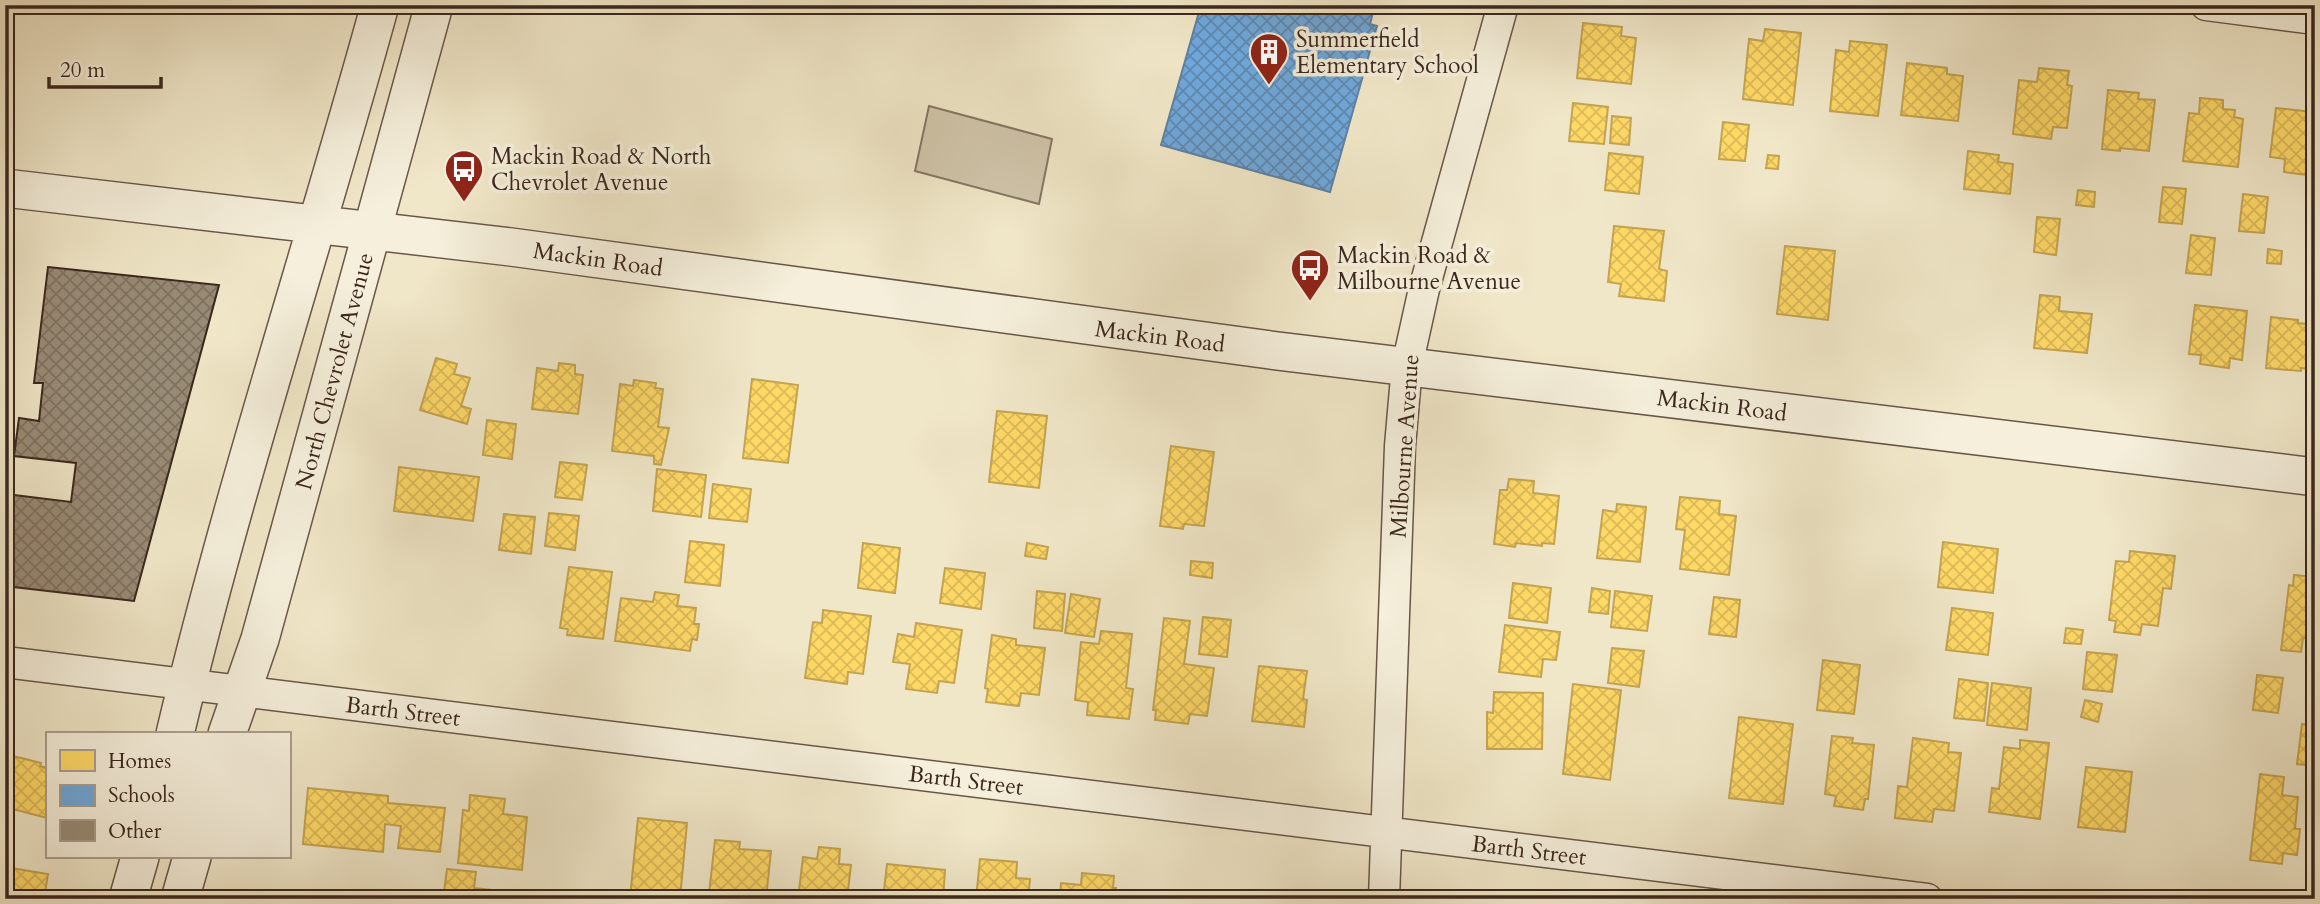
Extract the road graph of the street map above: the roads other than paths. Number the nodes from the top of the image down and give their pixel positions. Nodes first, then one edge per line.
1 (380, 5) edge
2 (434, 5) edge
3 (1503, 5) edge
4 (2206, 5) edge
5 (2315, 19) edge
6 (5, 188) edge
7 (317, 223) junction
8 (372, 230) junction
9 (1407, 366) junction
10 (2315, 477) edge
11 (5, 662) edge
12 (187, 684) junction
13 (242, 691) junction
14 (175, 732) edge
15 (228, 732) edge
16 (1387, 832) junction
17 (140, 858) edge
18 (192, 858) edge
19 (128, 899) edge
20 (180, 899) edge
21 (1384, 899) edge
22 (1927, 899) edge

1 - 7 street
2 - 8 street, North Chevrolet Avenue
3 - 9 street, Milbourne Avenue
4 - 5 street
6 - 7 street, Mackin Road
7 - 8 street, Mackin Road
7 - 12 street
8 - 9 street, Mackin Road
8 - 13 street, North Chevrolet Avenue
9 - 10 street, Mackin Road
9 - 16 street, Milbourne Avenue
11 - 12 street, Barth Street
12 - 13 street, Barth Street
12 - 14 street
13 - 15 street, North Chevrolet Avenue
13 - 16 street, Barth Street
16 - 21 street, Milbourne Avenue
16 - 22 street, Barth Street
17 - 19 street
18 - 20 street

